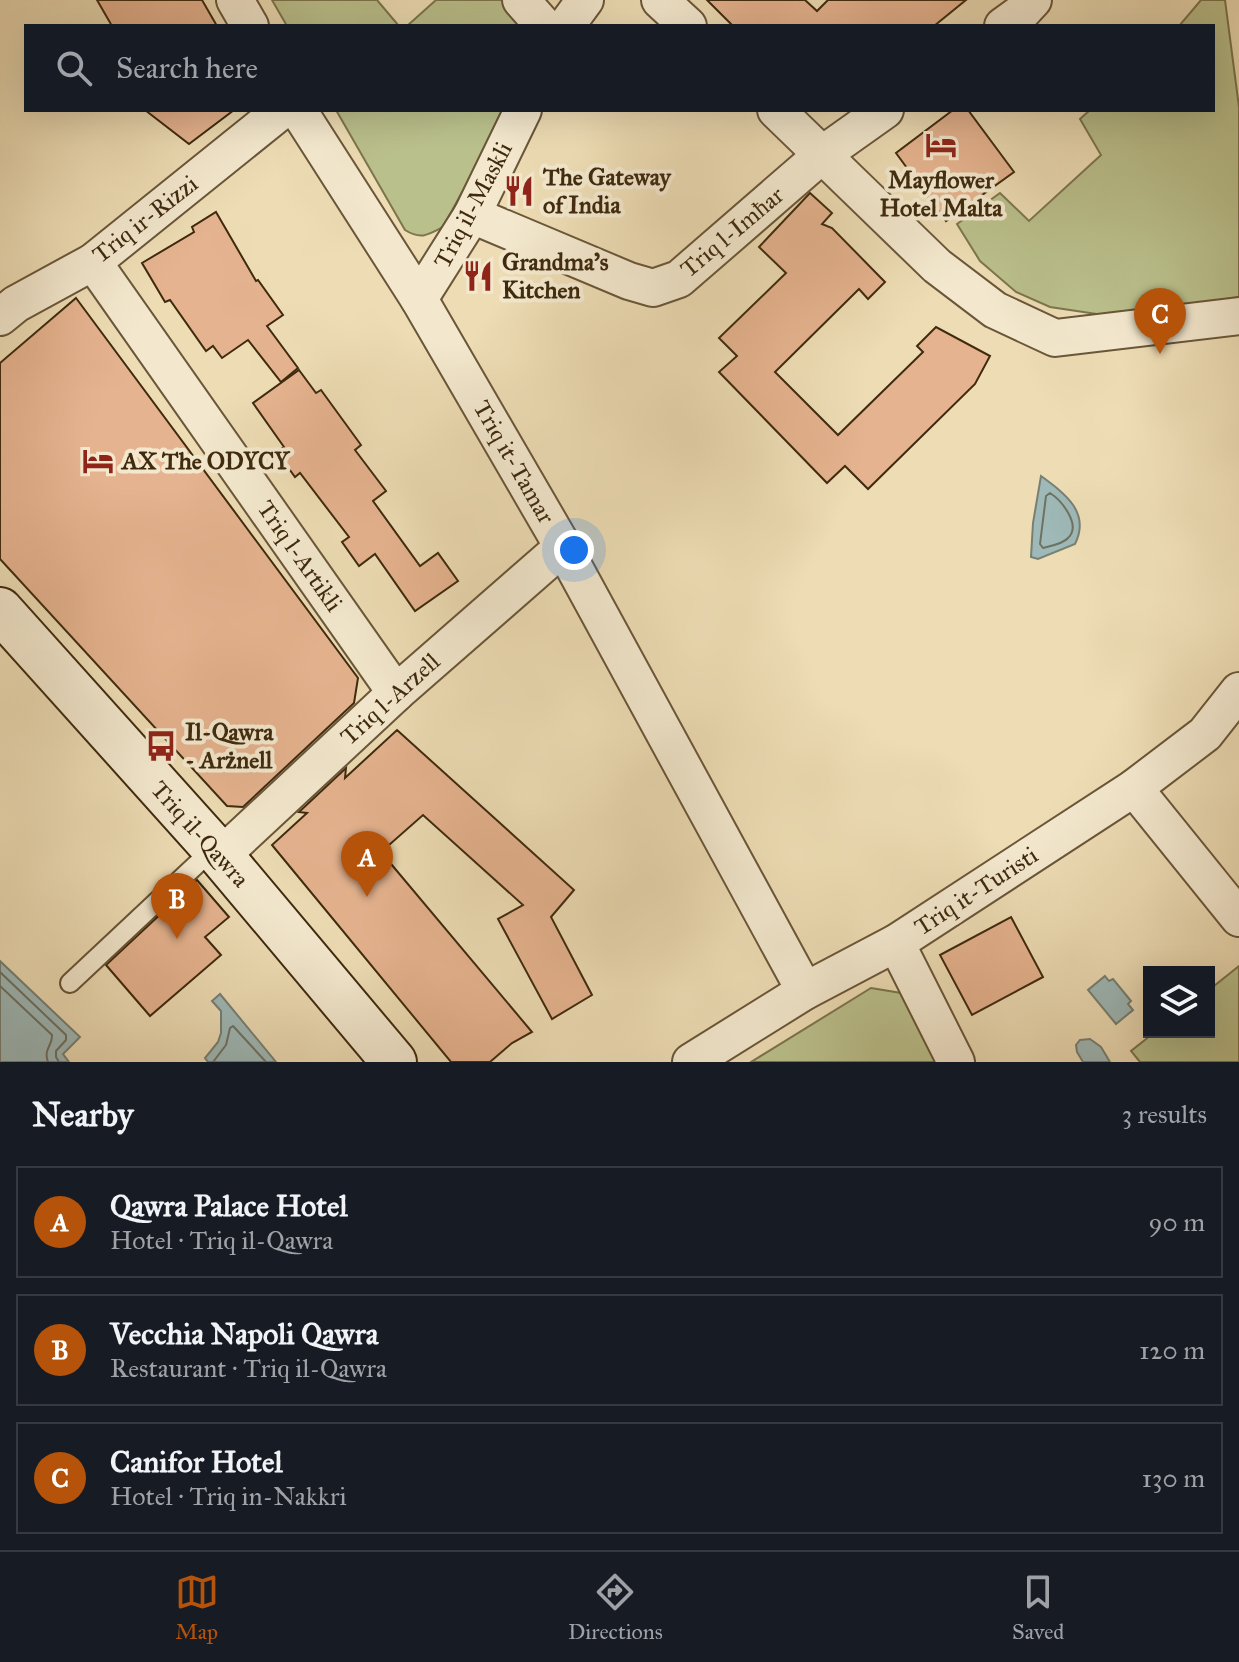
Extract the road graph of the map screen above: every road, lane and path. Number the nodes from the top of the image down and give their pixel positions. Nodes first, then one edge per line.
1 (235, 0) edge
2 (521, 0) edge
3 (585, 0) edge
4 (660, 0) edge
5 (1033, 0) edge
6 (249, 24) edge
7 (542, 24) edge
8 (567, 24) edge
9 (686, 24) edge
10 (1006, 24) edge
11 (280, 112) edge
12 (299, 112) edge
13 (522, 112) edge
14 (778, 112) edge
15 (882, 112) edge
16 (823, 154) junction
17 (472, 215) junction
18 (93, 262) junction
19 (419, 299) junction
20 (5, 304) edge
21 (1239, 316) edge
22 (563, 547) junction
23 (0, 610) edge
24 (1239, 691) edge
25 (396, 693) junction
26 (1134, 788) junction
27 (217, 852) junction
28 (1239, 918) edge
29 (896, 943) junction
30 (70, 983) dead end
31 (805, 991) junction
32 (394, 1062) edge
33 (691, 1062) edge
34 (956, 1062) edge

1 - 6 street
2 - 7 street
3 - 8 street
4 - 9 street
5 - 10 street
11 - 18 street, Triq ir-Rizzi
12 - 19 street, Triq it-Tamar
13 - 17 street, Triq il-Maskli
14 - 16 street
15 - 16 street, Triq l-Imħar
16 - 17 street, Triq l-Imħar
16 - 21 street
17 - 19 street, Triq il-Maskli
18 - 20 street, Triq ir-Rizzi
18 - 25 street, Triq l-Artikli
19 - 22 street, Triq it-Tamar
22 - 25 street, Triq l-Arzell
22 - 31 street, Triq it-Tamar
23 - 27 street, Triq il-Qawra
24 - 26 street, Triq it-Turisti
25 - 27 street, Triq l-Arzell
26 - 28 street
26 - 29 street, Triq it-Turisti
27 - 30 lane
27 - 32 street, Triq il-Qawra
29 - 31 street, Triq it-Turisti
29 - 34 street
31 - 33 street, Triq it-Turisti

